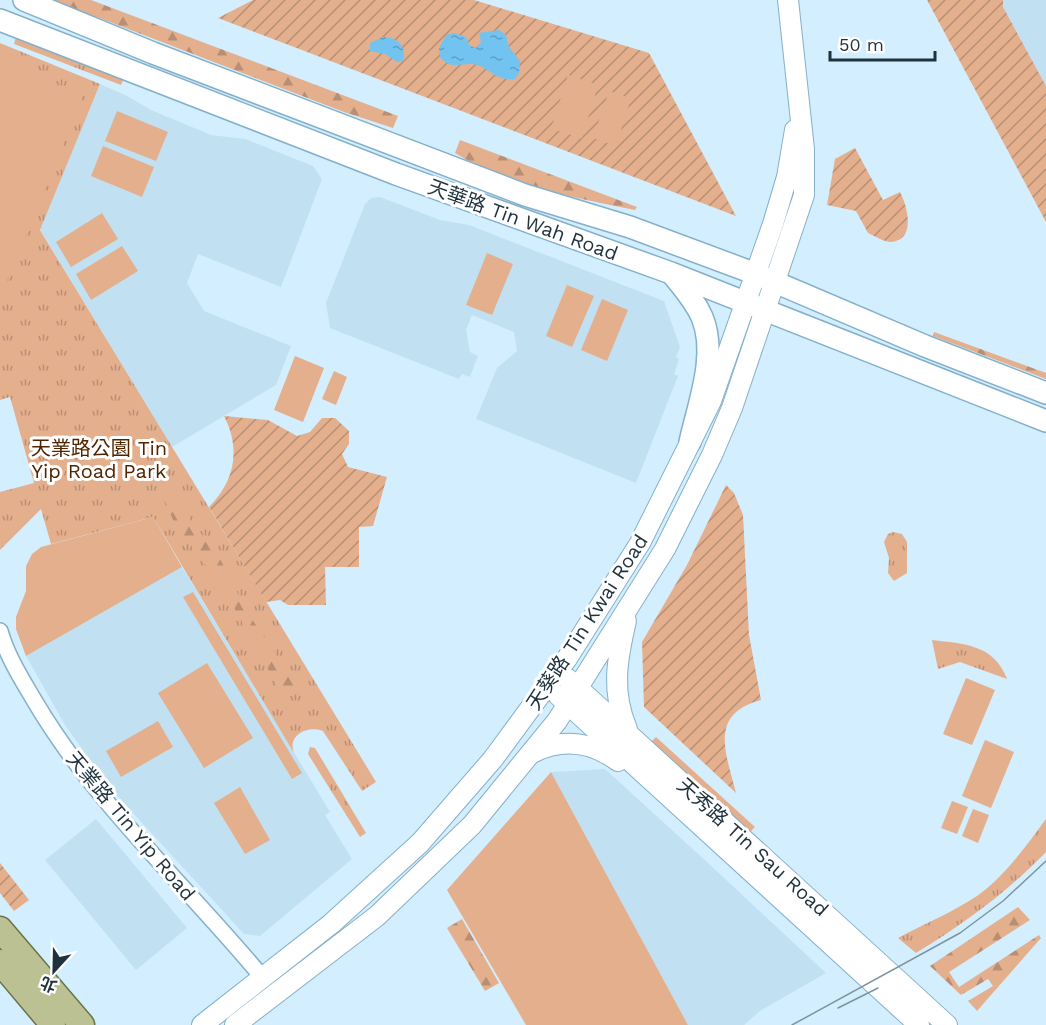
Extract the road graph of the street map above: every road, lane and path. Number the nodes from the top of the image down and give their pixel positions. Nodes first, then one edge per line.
1 (24, 0) edge
2 (788, 0) edge
3 (0, 20) edge
4 (671, 273) junction
5 (765, 278) junction
6 (746, 303) junction
7 (766, 311) junction
8 (1046, 393) edge
9 (1046, 421) edge
10 (690, 442) junction
11 (629, 610) junction
12 (0, 631) edge
13 (553, 678) junction
14 (573, 696) junction
15 (630, 735) junction
16 (534, 752) junction
17 (679, 805) junction
18 (0, 929) edge
19 (8, 955) edge
20 (262, 977) junction
21 (53, 1025) edge
22 (82, 1025) edge
23 (97, 1025) edge
24 (202, 1025) edge
25 (235, 1025) edge
26 (919, 1025) edge
27 (947, 1025) edge

1 - 5 main road, 天華路 Tin Wah Road
2 - 5 street, 天葵路 Tin Kwai Road
3 - 4 main road, 天華路 Tin Wah Road
4 - 6 main road, 天華路 Tin Wah Road
4 - 10 main road
5 - 6 street, 天葵路 Tin Kwai Road
5 - 7 street, 天葵路 Tin Kwai Road
5 - 8 main road, 天華路 Tin Wah Road
6 - 7 main road, 天華路 Tin Wah Road
6 - 10 street, 天葵路 Tin Kwai Road
7 - 9 main road, 天華路 Tin Wah Road
7 - 11 street, 天葵路 Tin Kwai Road
10 - 13 street, 天葵路 Tin Kwai Road
11 - 14 street, 天葵路 Tin Kwai Road
11 - 15 street
12 - 20 street, 天業路 Tin Yip Road
13 - 14 street, 天秀路 Tin Sau Road
13 - 20 street, 天葵路 Tin Kwai Road
14 - 15 street, 天秀路 Tin Sau Road
14 - 16 street, 天葵路 Tin Kwai Road
14 - 17 street, 天秀路 Tin Sau Road
15 - 27 street, 天秀路 Tin Sau Road
16 - 17 street
16 - 25 street, 天葵路 Tin Kwai Road
17 - 26 street, 天秀路 Tin Sau Road
18 - 19 main road
19 - 21 main road
19 - 22 main road
19 - 23 main road
20 - 24 street, 天葵路 Tin Kwai Road

